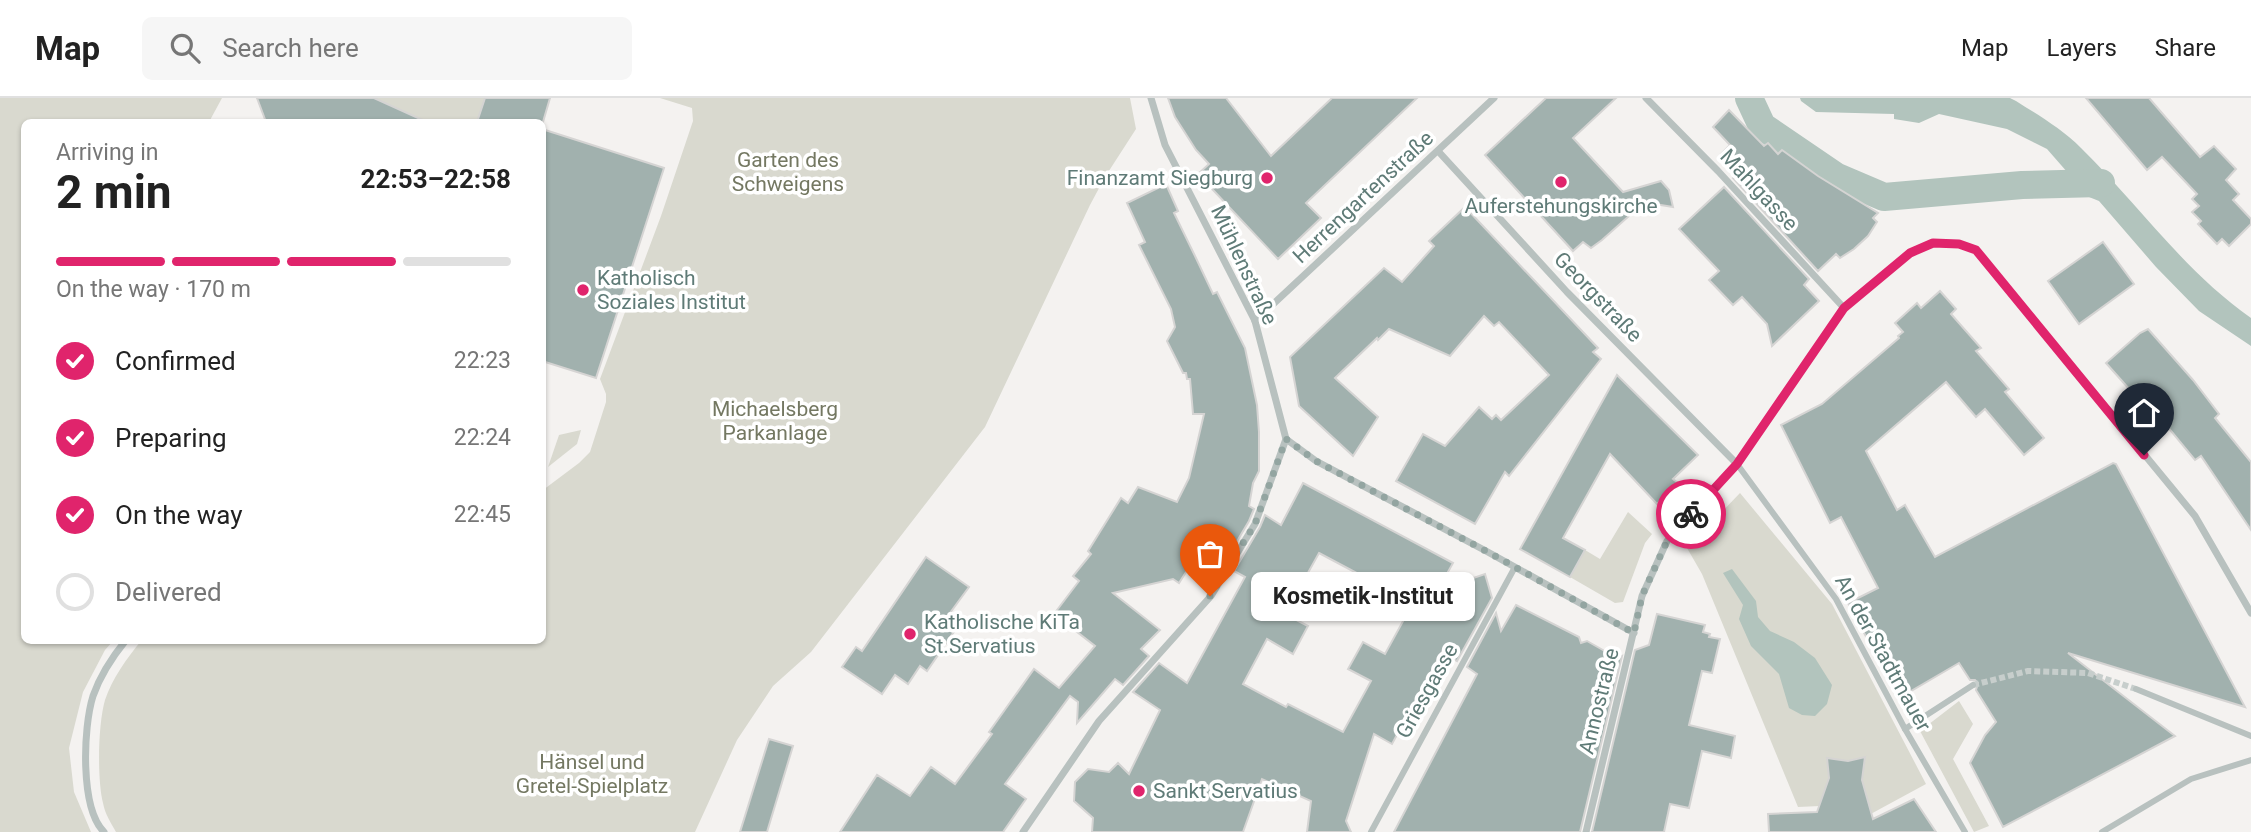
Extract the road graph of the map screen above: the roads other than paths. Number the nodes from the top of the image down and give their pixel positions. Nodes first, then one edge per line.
1 (1151, 98) edge
2 (1494, 98) edge
3 (1646, 98) edge
4 (1438, 151) junction
5 (1844, 308) junction
6 (1255, 321) junction
7 (1286, 439) junction
8 (1737, 464) junction
9 (1515, 567) junction
10 (2251, 613) edge
11 (1634, 633) junction
12 (123, 644) edge
13 (1973, 685) tunnel mouth
14 (2136, 689) tunnel mouth
15 (1905, 729) junction
16 (2251, 736) edge
17 (2251, 761) edge
18 (104, 832) edge
19 (1023, 832) edge
20 (1371, 832) edge
21 (1586, 832) edge
22 (1965, 832) edge
23 (2102, 832) edge

1 - 6 street, Mühlenstraße
2 - 4 street, Herrengartenstraße
3 - 5 street, Mahlgasse
4 - 6 street, Herrengartenstraße
4 - 8 street, Georgstraße
5 - 8 street, Annostraße
5 - 10 street, Annostraße
6 - 7 street, Mühlenstraße
7 - 9 street
7 - 19 street
8 - 11 street, Annostraße
8 - 15 street, An der Stadtmauer
9 - 11 street
9 - 20 street, Griesgasse
11 - 21 street, Annostraße
12 - 18 street
13 - 15 street
14 - 16 street
15 - 22 street, An der Stadtmauer
17 - 23 street

